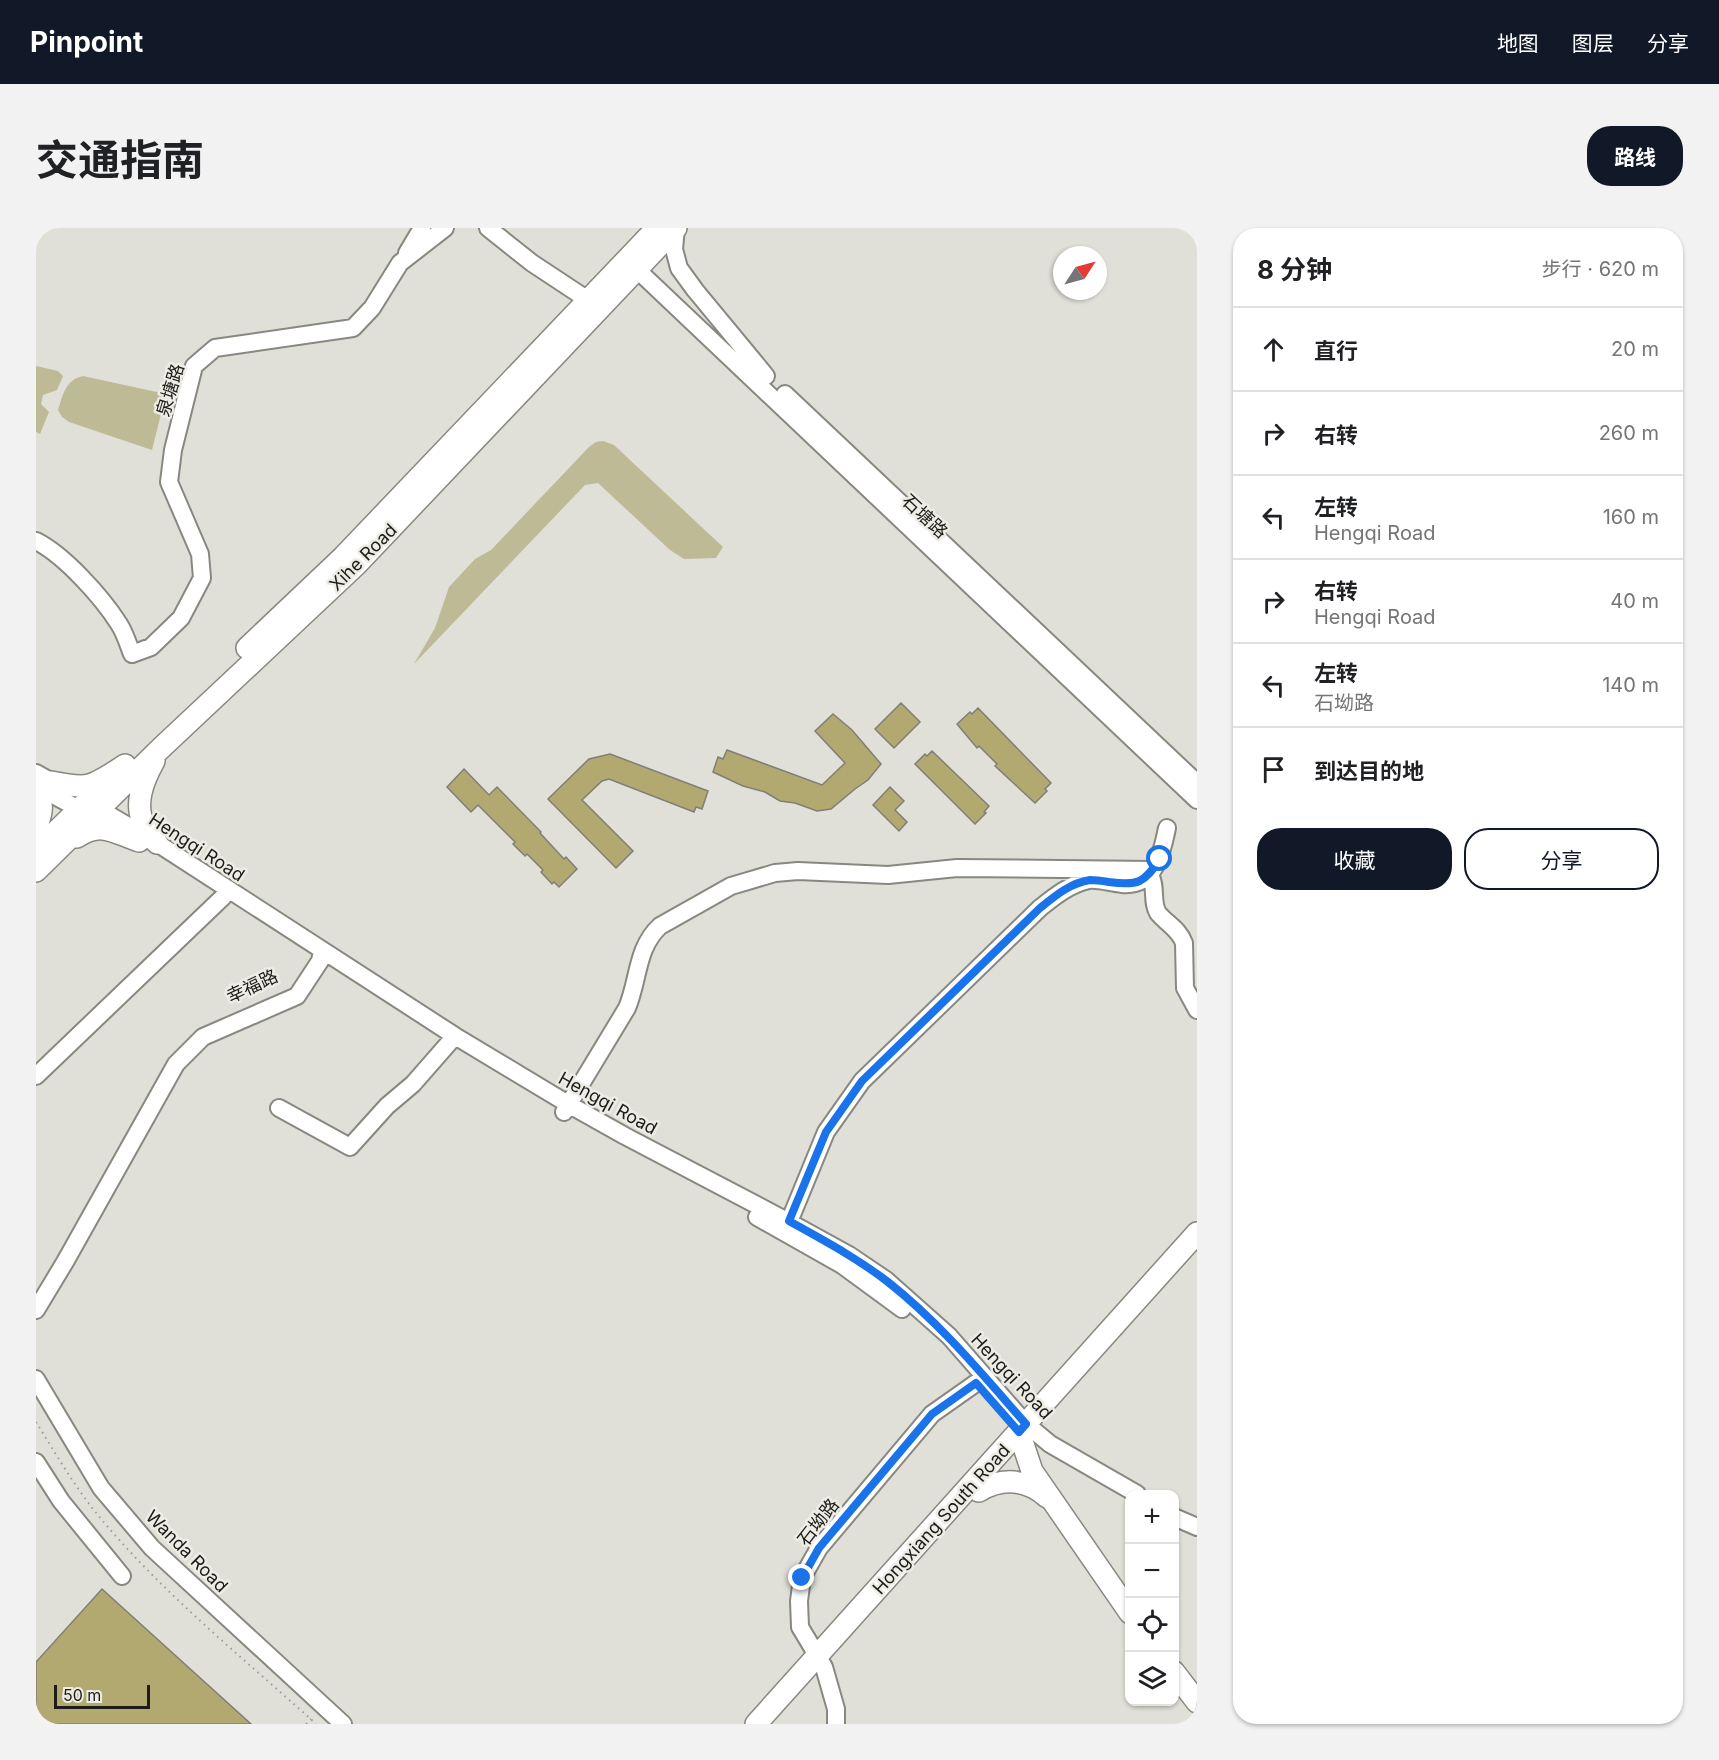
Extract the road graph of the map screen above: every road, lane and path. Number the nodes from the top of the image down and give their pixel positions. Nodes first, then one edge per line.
1 (422, 228) edge
2 (446, 228) edge
3 (488, 228) edge
4 (657, 228) edge
5 (676, 228) edge
6 (636, 260) junction
7 (400, 263) junction
8 (588, 300) junction
9 (766, 376) junction
10 (36, 541) edge
11 (160, 749) junction
12 (124, 765) junction
13 (40, 783) edge
14 (1197, 783) edge
15 (1197, 800) edge
16 (89, 809) junction
17 (36, 828) edge
18 (1167, 828) dead end
19 (148, 842) junction
20 (61, 847) junction
21 (36, 851) edge
22 (36, 872) edge
23 (1151, 872) junction
24 (223, 897) junction
25 (319, 956) junction
26 (1197, 1010) edge
27 (451, 1040) junction
28 (36, 1076) edge
29 (279, 1108) dead end
30 (566, 1108) junction
31 (789, 1221) junction
32 (1197, 1233) edge
33 (1197, 1251) edge
34 (36, 1298) edge
35 (36, 1310) edge
36 (36, 1379) edge
37 (976, 1383) junction
38 (37, 1399) edge
39 (1027, 1434) junction
40 (36, 1462) edge
41 (1130, 1490) edge
42 (980, 1491) junction
43 (1125, 1493) edge
44 (1053, 1502) junction
45 (1179, 1513) edge
46 (1179, 1519) edge
47 (1197, 1521) edge
48 (1197, 1527) edge
49 (122, 1576) dead end
50 (1129, 1598) edge
51 (1125, 1606) edge
52 (821, 1662) junction
53 (1179, 1664) edge
54 (1179, 1679) edge
55 (1197, 1687) edge
56 (1197, 1702) edge
57 (311, 1719) dead end
58 (306, 1724) edge
59 (330, 1724) edge
60 (343, 1724) edge
61 (756, 1724) edge
62 (773, 1724) edge
63 (836, 1724) edge

1 - 7 street
2 - 7 street, 泉塘路
3 - 8 street
4 - 6 main road, Xihe Road
5 - 6 main road, Xihe Road
5 - 9 street
6 - 8 main road, Xihe Road
6 - 9 street, 石塘路
6 - 11 main road, Xihe Road
6 - 15 street, 石塘路
7 - 10 street, 泉塘路
8 - 12 main road, Xihe Road
9 - 14 street, 石塘路
11 - 16 main road, Xihe Road
11 - 19 main road
12 - 13 main road
12 - 16 main road, Xihe Road
13 - 16 street, Hengqi Road
13 - 17 main road
16 - 19 street, Hengqi Road
16 - 20 main road, Xihe Road
16 - 21 main road, Xihe Road
18 - 23 street
19 - 20 main road
19 - 24 street, Hengqi Road
19 - 25 street, Hengqi Road
20 - 22 main road, Xihe Road
23 - 26 street
23 - 30 street
23 - 31 street
24 - 25 street, Hengqi Road
24 - 28 street
25 - 27 street, Hengqi Road
25 - 34 street, 幸福路
25 - 35 street, 幸福路
27 - 29 street
27 - 30 street, Hengqi Road
30 - 31 street, Hengqi Road
30 - 37 street, Hengqi Road
31 - 39 street, Hengqi Road
32 - 39 main road, Hongxiang South Road
33 - 39 main road, Hongxiang South Road
36 - 60 street, Wanda Road
37 - 39 street, Hengqi Road
37 - 52 street, 石坳路
38 - 59 street, Wanda Road
39 - 41 street, Hengqi Road
39 - 42 main road, Hongxiang South Road
39 - 43 street, Hengqi Road
39 - 44 main road
39 - 50 main road
39 - 52 main road, Hongxiang South Road
40 - 49 street
42 - 44 main road
42 - 52 main road, Hongxiang South Road
44 - 51 main road
45 - 47 street
46 - 48 street
52 - 61 main road, Hongxiang South Road
52 - 62 main road, Hongxiang South Road
52 - 63 street, 石坳路
53 - 55 main road
54 - 56 main road
57 - 58 path

